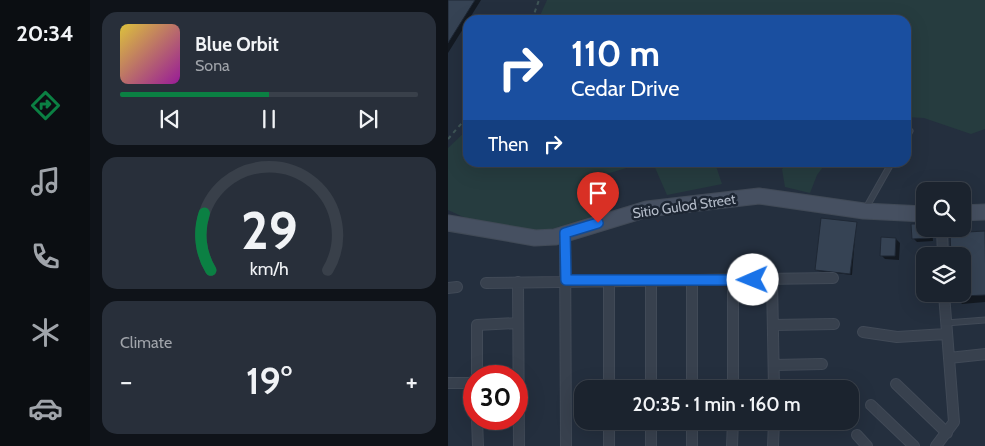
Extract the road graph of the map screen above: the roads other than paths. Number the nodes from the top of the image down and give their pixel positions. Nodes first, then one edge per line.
1 (889, 167) edge
2 (864, 211) junction
3 (986, 212) edge
4 (971, 213) edge
5 (916, 214) edge
6 (448, 223) edge
7 (565, 233) junction
8 (833, 278) dead end
9 (566, 280) junction
10 (692, 280) junction
11 (733, 280) junction
12 (772, 280) junction
13 (609, 281) junction
14 (651, 281) junction
15 (486, 282) dead end
16 (518, 282) junction
17 (945, 302) edge
18 (986, 320) edge
19 (517, 323) junction
20 (946, 323) junction
21 (834, 324) dead end
22 (773, 325) junction
23 (863, 332) dead end
24 (946, 334) junction
25 (986, 354) edge
26 (949, 358) junction
27 (822, 364) dead end
28 (477, 365) edge
29 (774, 365) junction
30 (609, 380) edge
31 (651, 380) edge
32 (692, 380) edge
33 (733, 380) edge
34 (774, 380) edge
35 (448, 383) edge
36 (463, 383) edge
37 (896, 384) dead end
38 (871, 405) dead end
39 (477, 430) edge
40 (609, 430) edge
41 (651, 430) edge
42 (692, 430) edge
43 (732, 430) edge
44 (774, 430) edge
45 (947, 433) junction
46 (856, 435) dead end
47 (478, 446) edge
48 (519, 446) edge
49 (566, 446) edge
50 (609, 446) edge
51 (651, 446) edge
52 (692, 446) edge
53 (732, 446) edge
54 (773, 446) edge
55 (867, 446) edge
56 (914, 446) edge
57 (936, 446) edge

1 - 2 lane
2 - 5 main road, Sitio Gulod Street
2 - 7 main road, Sitio Gulod Street
3 - 4 main road
6 - 7 main road, Sitio Gulod Street
7 - 9 street
8 - 12 street
9 - 13 street
9 - 16 street
9 - 49 street
10 - 11 street
10 - 14 street
10 - 32 street
11 - 12 street
11 - 33 street
12 - 22 street
13 - 14 street
13 - 30 street
14 - 31 street
15 - 16 street
16 - 19 street
17 - 20 street
18 - 20 lane
19 - 28 street
19 - 48 street
20 - 24 street
21 - 22 street
22 - 29 street
23 - 24 street
24 - 26 street
25 - 26 street
26 - 45 street
27 - 29 street
29 - 34 street
35 - 36 street
37 - 45 street
38 - 56 street
39 - 47 street
40 - 50 street
41 - 51 street
42 - 52 street
43 - 53 street
44 - 54 street
45 - 57 street
46 - 55 street

